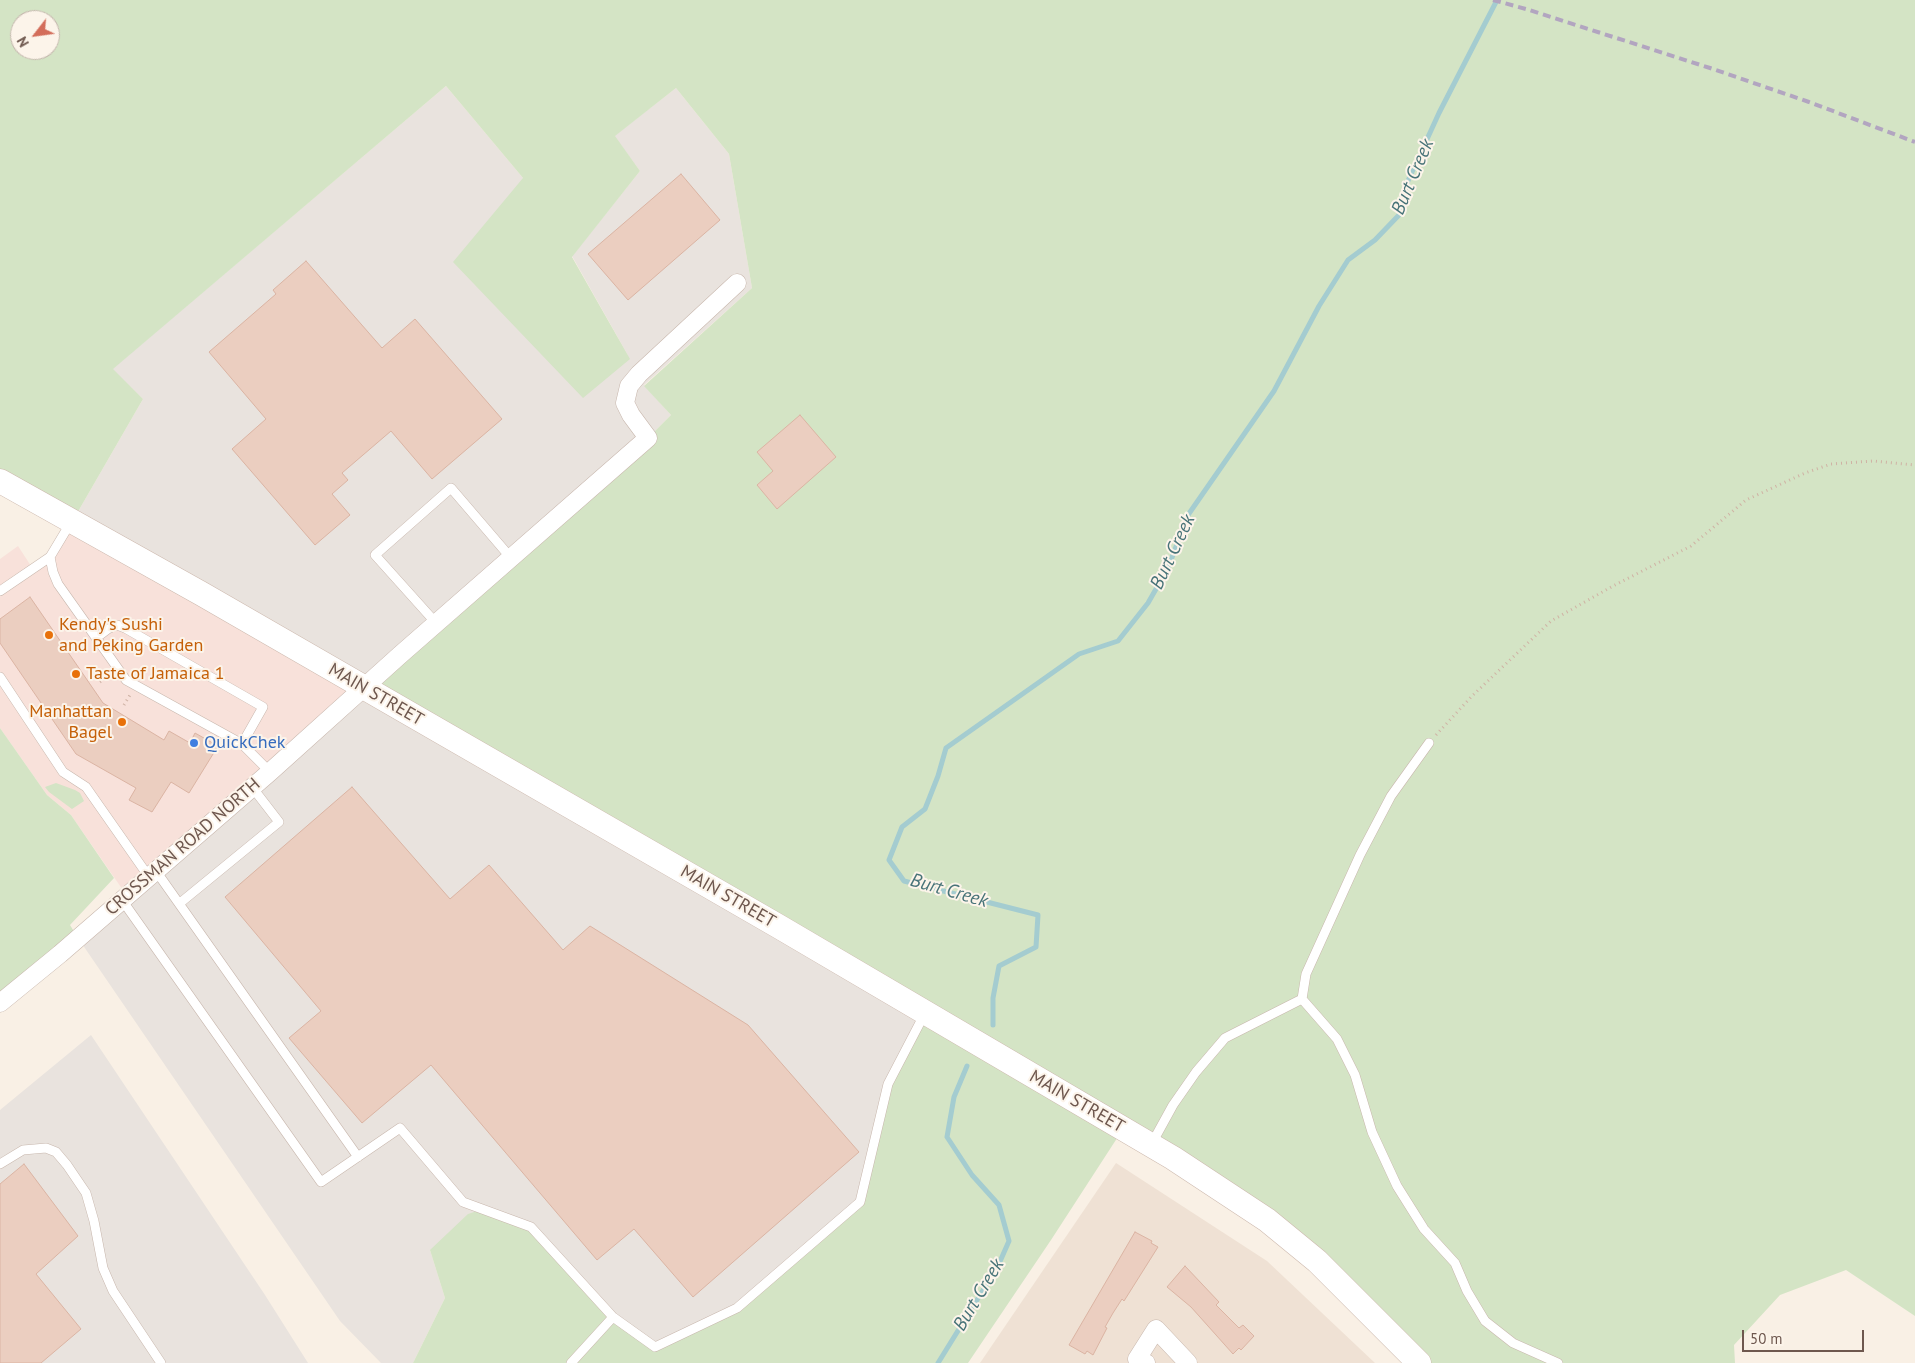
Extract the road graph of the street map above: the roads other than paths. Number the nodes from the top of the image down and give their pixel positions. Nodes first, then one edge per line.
1 (737, 284) dead end
2 (0, 481) edge
3 (72, 522) junction
4 (50, 557) junction
5 (511, 558) junction
6 (0, 591) edge
7 (436, 623) junction
8 (96, 638) junction
9 (0, 677) edge
10 (363, 688) junction
11 (1429, 743) road end
12 (242, 744) junction
13 (270, 772) junction
14 (252, 787) junction
15 (153, 874) junction
16 (122, 900) junction
17 (180, 903) junction
18 (1302, 999) junction
19 (0, 1004) edge
20 (925, 1013) junction
21 (1151, 1145) junction
22 (358, 1157) junction
23 (0, 1164) edge
24 (613, 1317) junction
25 (162, 1363) edge
26 (571, 1363) edge
27 (1146, 1363) edge
28 (1188, 1363) edge
29 (1420, 1363) edge
30 (1558, 1363) edge

1 - 5 street, CROSSMAN ROAD NORTH
2 - 3 main road, MAIN STREET
3 - 4 lane
3 - 10 main road, MAIN STREET
4 - 6 lane
4 - 8 lane
5 - 7 street, CROSSMAN ROAD NORTH
5 - 7 lane
7 - 10 street, CROSSMAN ROAD NORTH
8 - 12 lane
8 - 12 lane
9 - 15 lane
10 - 13 street, CROSSMAN ROAD NORTH
10 - 20 main road, MAIN STREET
11 - 18 lane
12 - 13 lane
13 - 14 street, CROSSMAN ROAD NORTH
14 - 15 street, CROSSMAN ROAD NORTH
14 - 17 lane
15 - 16 street, CROSSMAN ROAD NORTH
15 - 17 lane
16 - 19 street, CROSSMAN ROAD NORTH
16 - 22 lane
17 - 22 lane
18 - 21 lane
18 - 30 lane
20 - 21 main road, MAIN STREET
20 - 24 lane
21 - 29 main road, MAIN STREET
22 - 24 lane
23 - 25 lane
24 - 26 lane
27 - 28 street

